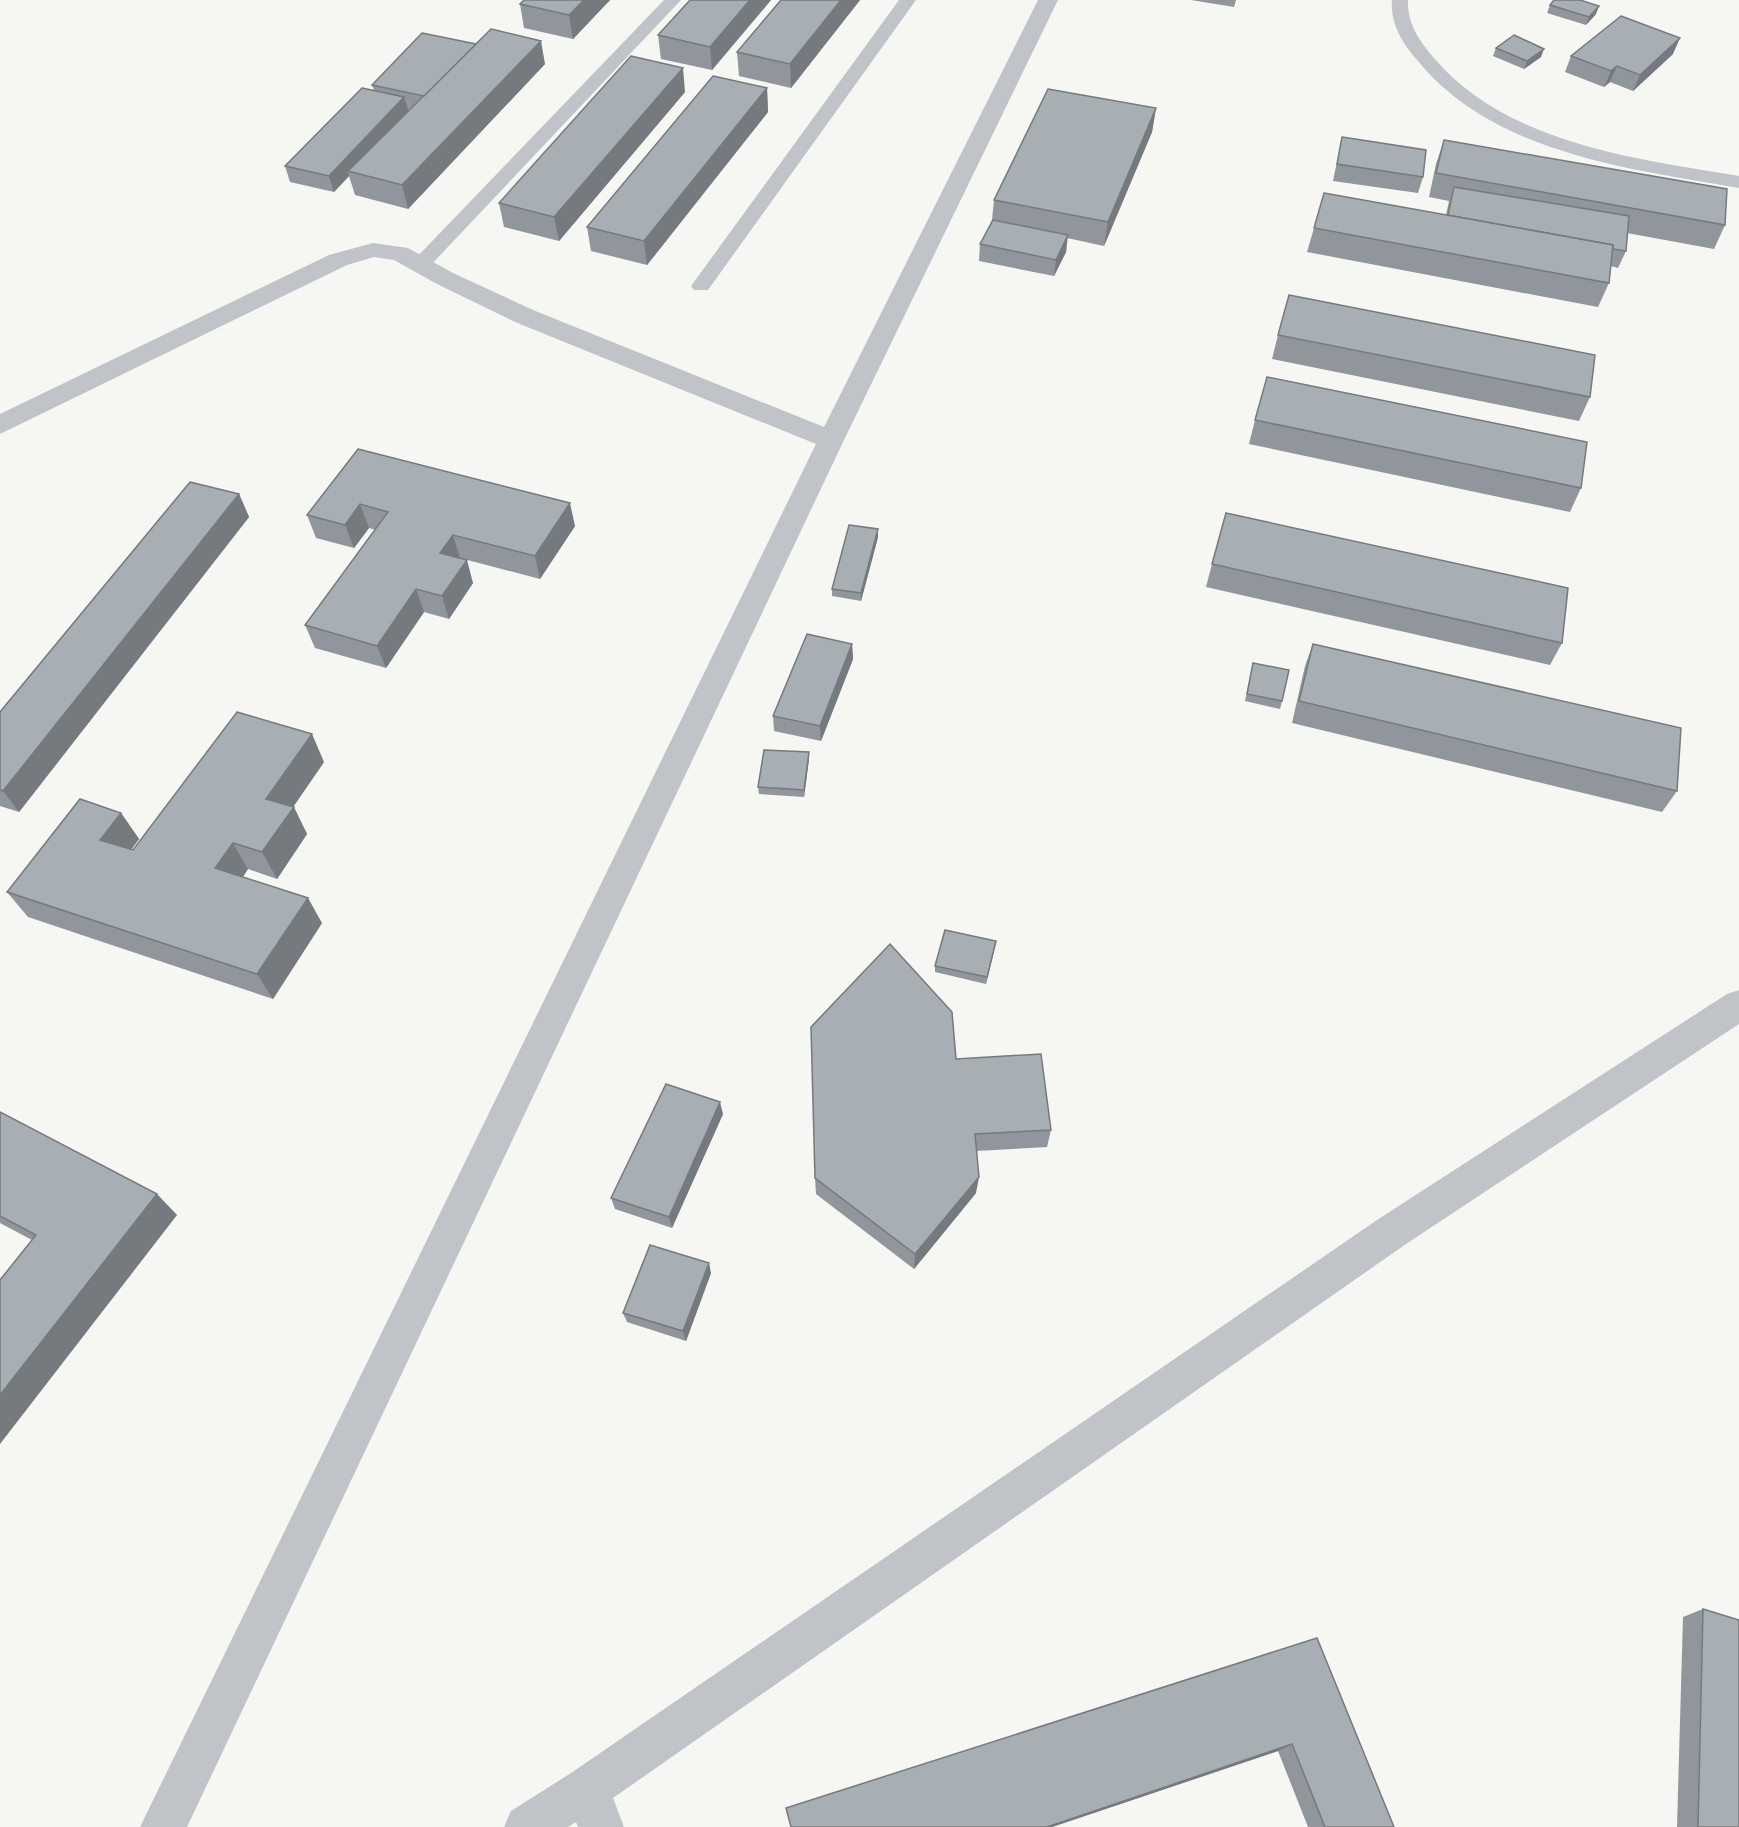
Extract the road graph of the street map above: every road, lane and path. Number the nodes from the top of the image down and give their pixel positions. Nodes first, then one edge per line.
1 (673, 0) edge
2 (908, 0) edge
3 (1048, 0) edge
4 (1400, 0) edge
5 (1739, 182) edge
6 (421, 264) junction
7 (701, 286) dead end
8 (0, 425) edge
9 (831, 440) junction
10 (1739, 1005) edge
11 (594, 1808) edge
12 (163, 1827) edge
13 (527, 1827) edge

1 - 6 lane
2 - 7 lane
3 - 9 street
4 - 5 lane
6 - 8 street
6 - 9 street
9 - 12 street
10 - 11 street
11 - 13 street

